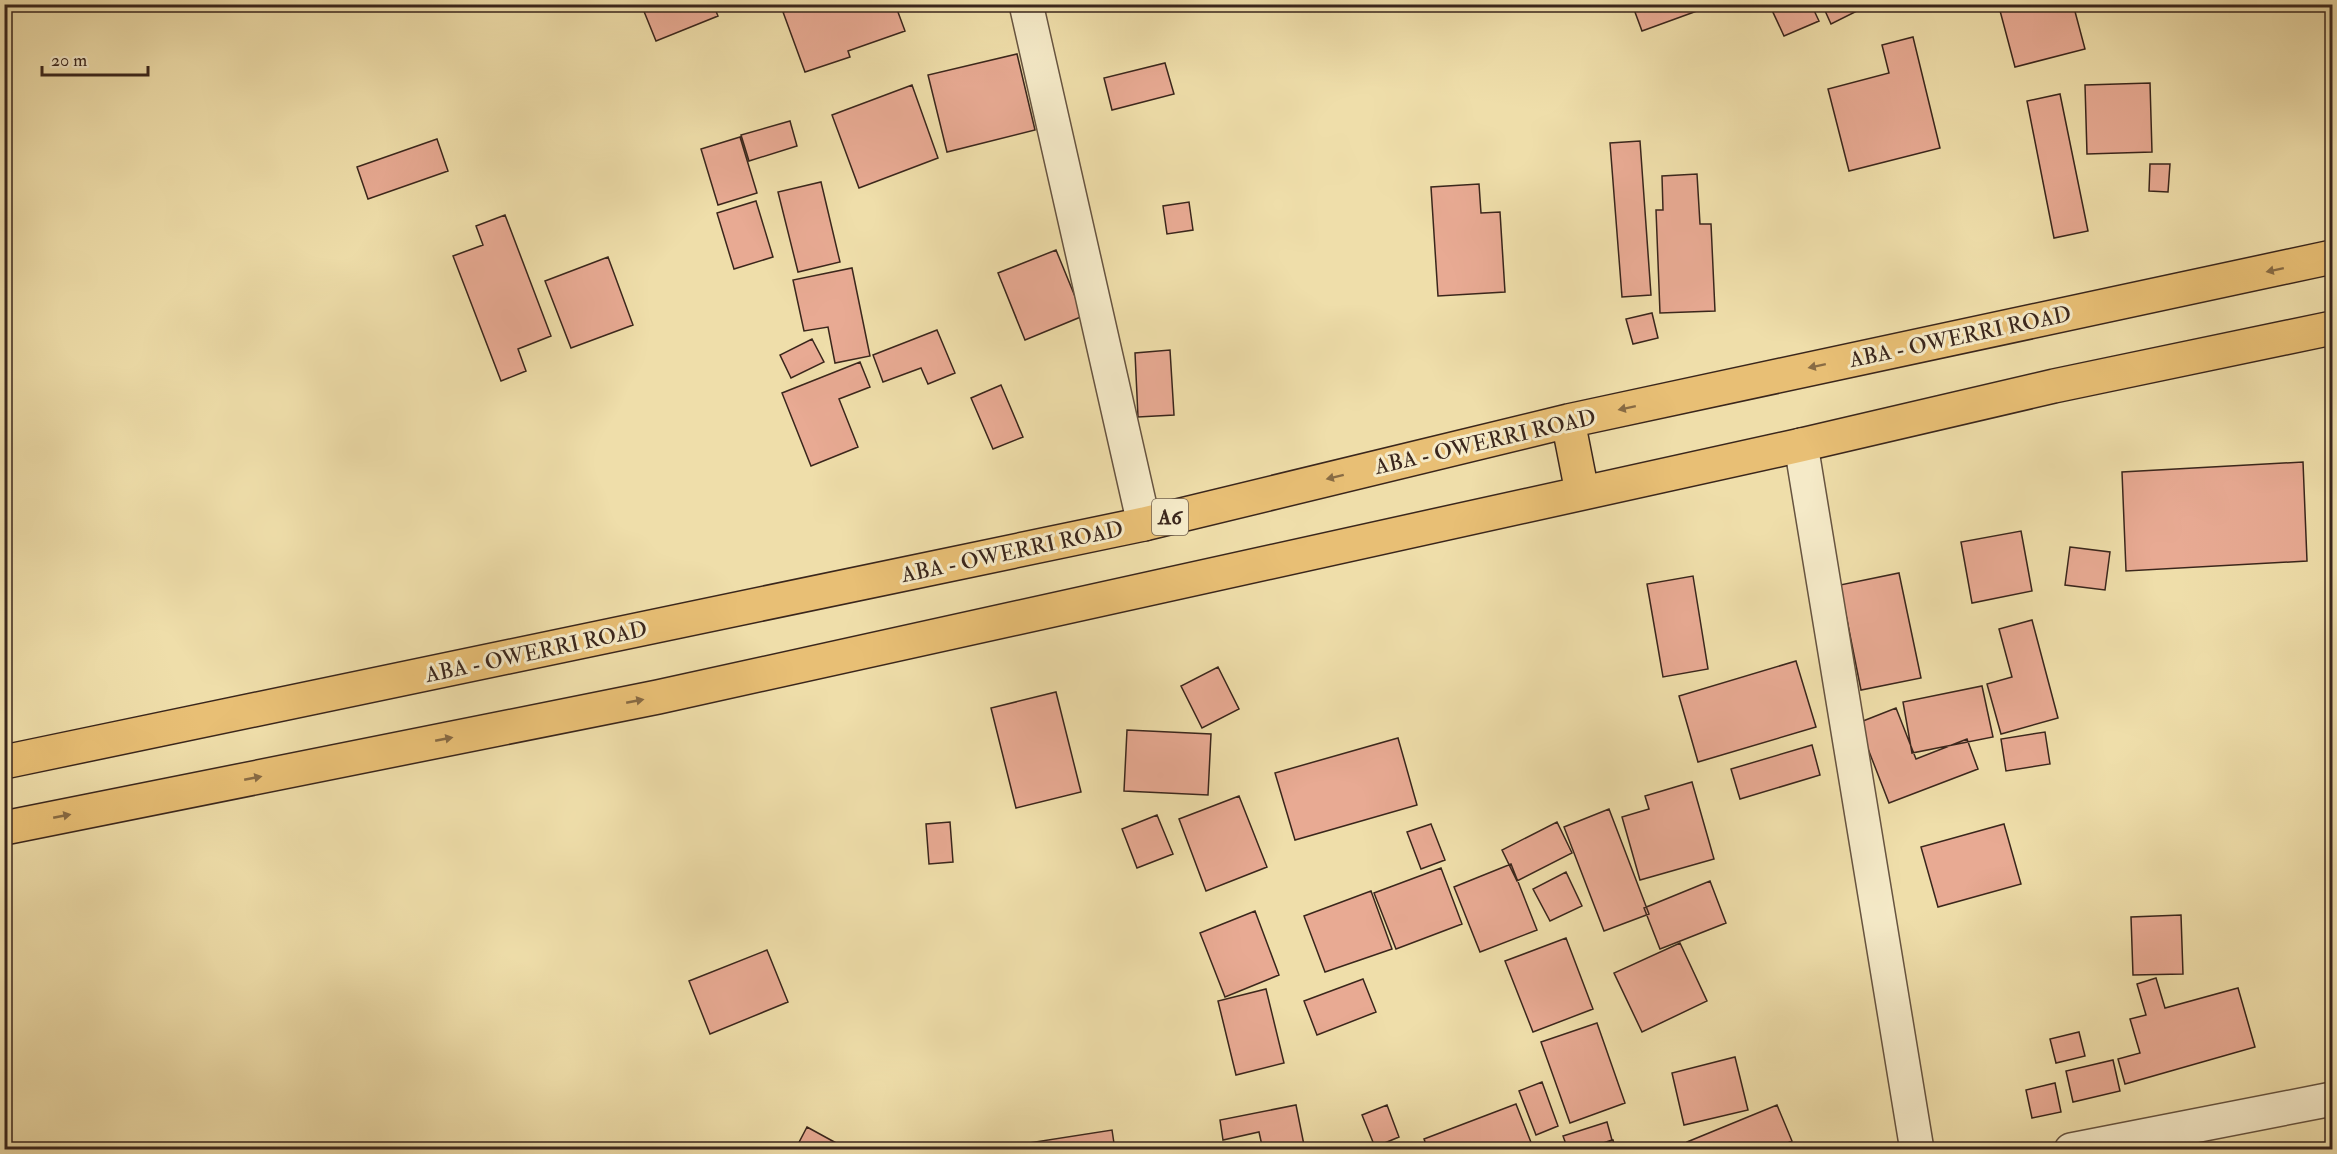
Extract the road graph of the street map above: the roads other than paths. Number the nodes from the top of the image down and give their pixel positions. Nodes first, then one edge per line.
1 (1026, 4) edge
2 (2332, 257) edge
3 (2332, 328) edge
4 (1568, 421) junction
5 (1801, 445) junction
6 (1582, 492) junction
7 (1144, 524) junction
8 (4, 762) edge
9 (4, 828) edge
10 (2332, 1099) edge
11 (1917, 1149) edge
12 (2071, 1149) edge

1 - 7 street
2 -> 4 highway, ABA - OWERRI ROAD / A6
3 - 5 highway
4 - 6 highway
4 -> 7 highway, ABA - OWERRI ROAD / A6
5 - 6 highway
5 - 11 street
9 -> 6 highway
7 - 8 highway, ABA - OWERRI ROAD / A6
10 - 12 street

